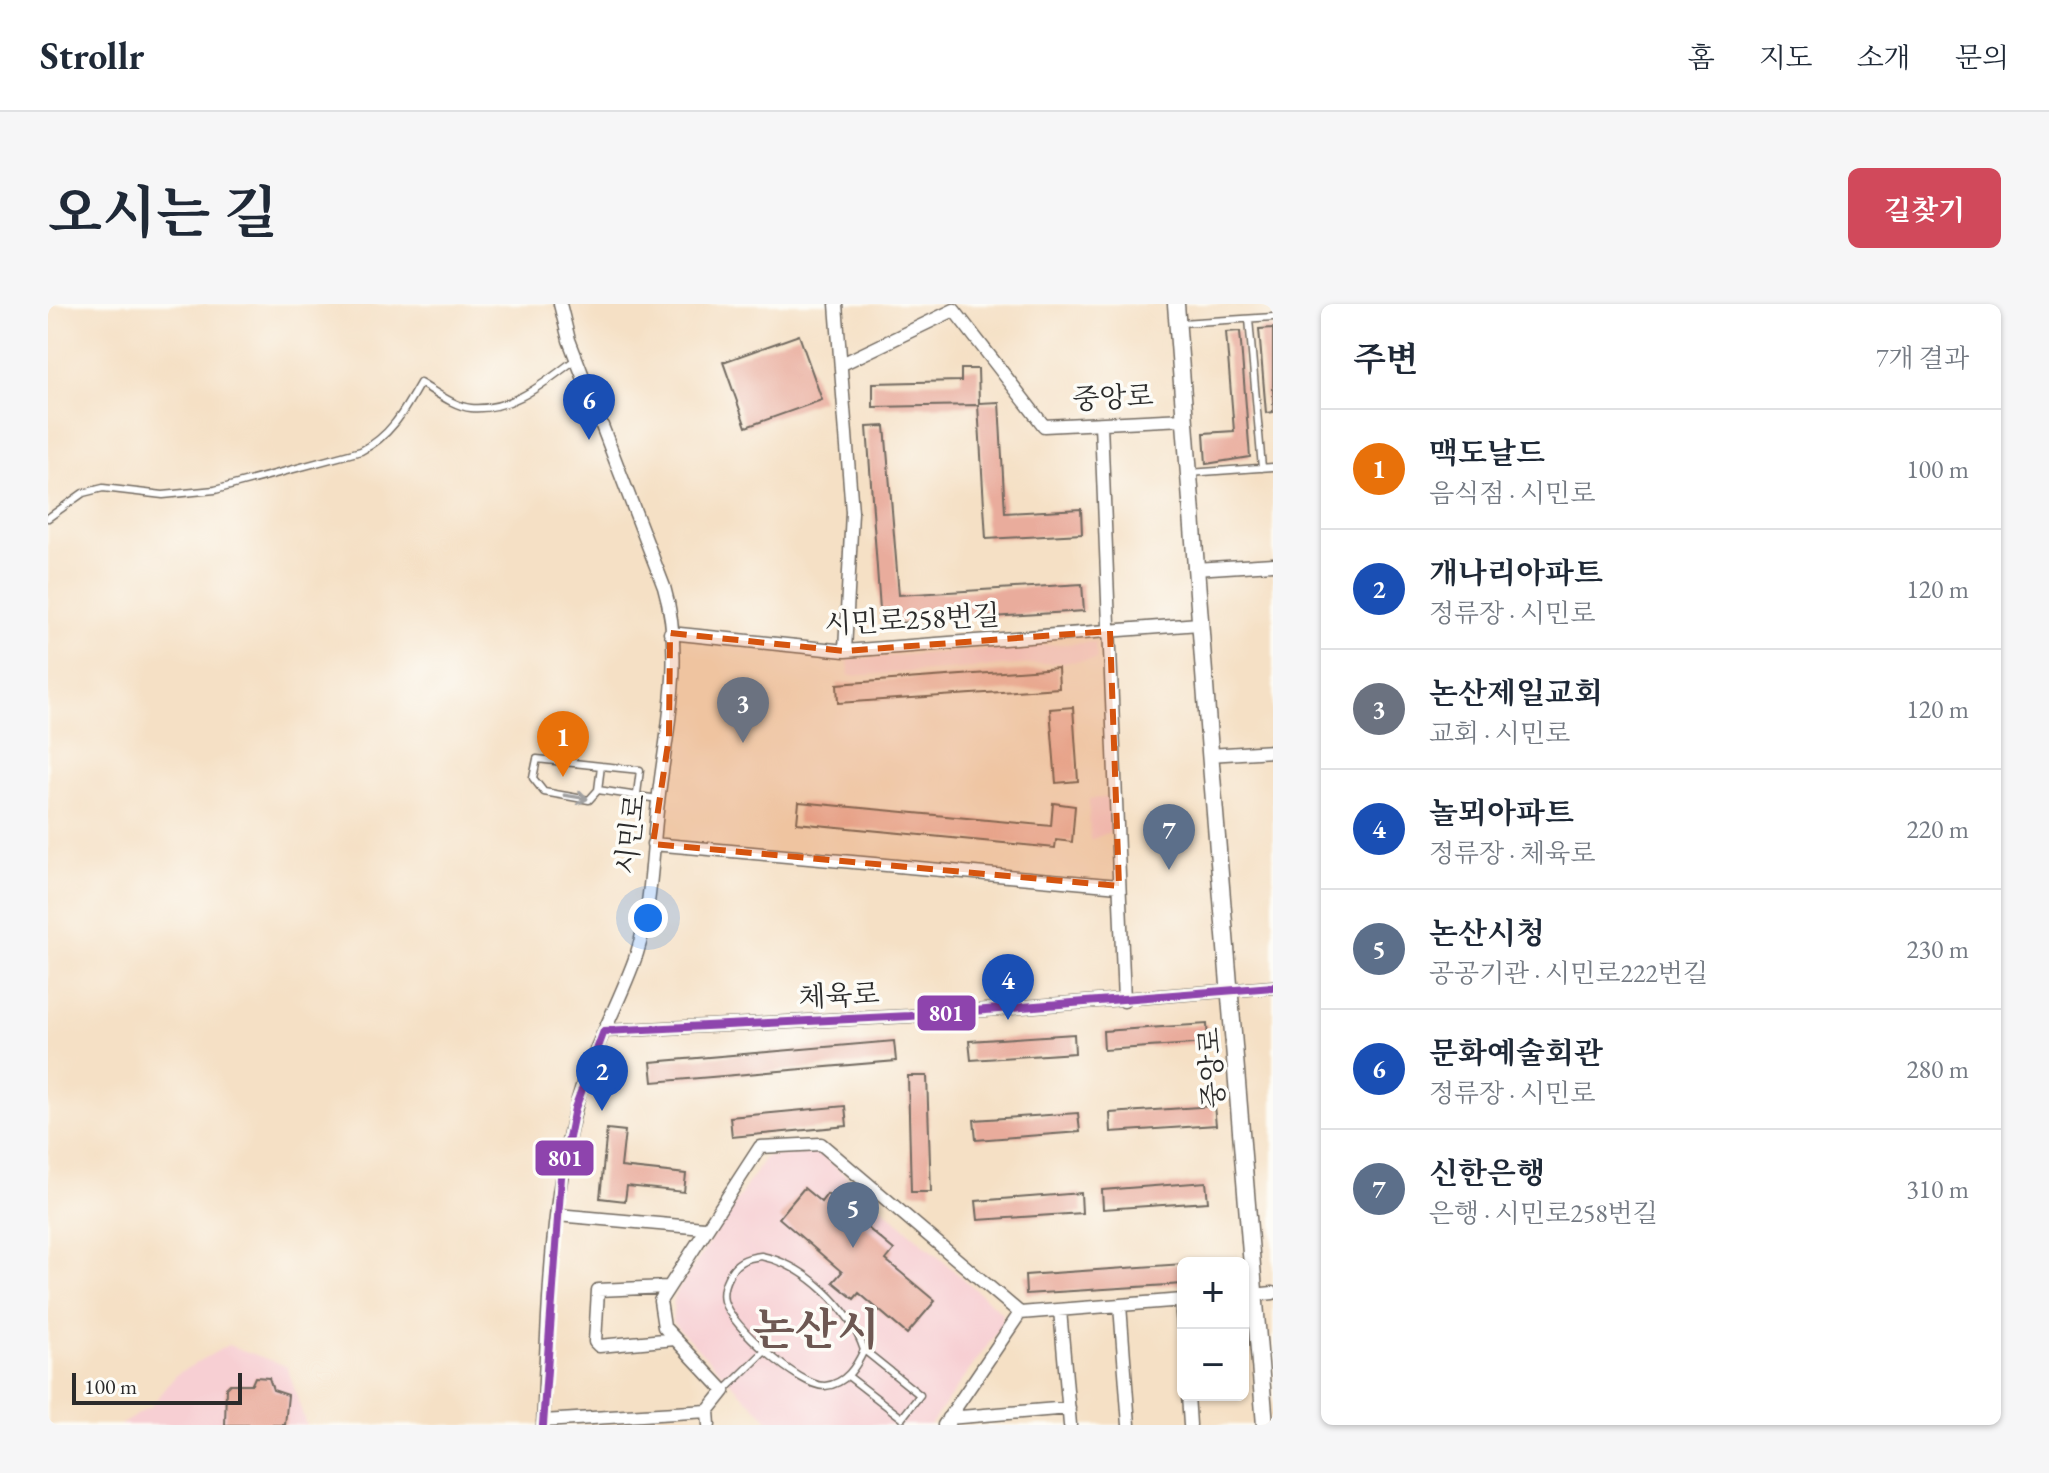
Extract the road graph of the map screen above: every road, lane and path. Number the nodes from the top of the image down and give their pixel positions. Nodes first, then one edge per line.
1 (560, 304) edge
2 (836, 304) edge
3 (1176, 304) edge
4 (955, 307) edge
5 (1273, 317) edge
6 (1249, 319) junction
7 (1177, 323) junction
8 (576, 359) junction
9 (842, 364) junction
10 (1184, 419) junction
11 (1101, 424) junction
12 (1273, 467) edge
13 (1262, 468) junction
14 (1189, 473) junction
15 (48, 518) edge
16 (1273, 564) edge
17 (1195, 569) junction
18 (1199, 624) junction
19 (1110, 631) junction
20 (670, 633) junction
21 (845, 651) junction
22 (1273, 751) edge
23 (1209, 755) junction
24 (601, 766) junction
25 (598, 790) junction
26 (637, 794) junction
27 (658, 799) junction
28 (653, 844) junction
29 (1119, 886) junction
30 (1273, 987) edge
31 (1232, 991) junction
32 (1124, 1001) junction
33 (604, 1031) junction
34 (557, 1215) junction
35 (704, 1228) junction
36 (1246, 1257) edge
37 (667, 1287) junction
38 (1273, 1293) edge
39 (1249, 1295) edge
40 (1177, 1300) edge
41 (1249, 1303) edge
42 (1120, 1305) junction
43 (1060, 1310) junction
44 (1020, 1313) junction
45 (675, 1339) junction
46 (766, 1350) junction
47 (864, 1350) junction
48 (848, 1376) junction
49 (724, 1391) junction
50 (1188, 1401) edge
51 (1069, 1408) junction
52 (708, 1411) junction
53 (1007, 1418) edge
54 (543, 1423) edge
55 (947, 1423) edge
56 (709, 1425) edge
57 (1070, 1425) edge
58 (1129, 1425) edge
59 (1190, 1425) edge
60 (1265, 1425) edge

1 - 8 street, 시민로
2 - 9 street
3 - 7 street, 중앙로
4 - 9 street
4 - 11 street, 중앙로
5 - 6 lane
6 - 7 lane
6 - 13 lane
7 - 10 street, 중앙로
8 - 15 lane
8 - 20 street, 시민로
9 - 21 street
10 - 11 street, 중앙로
10 - 14 street, 중앙로
11 - 19 street
12 - 13 lane
13 - 14 lane
14 - 17 street, 중앙로
16 - 17 street
17 - 18 street, 중앙로
18 - 19 street, 시민로258번길
18 - 23 street, 중앙로
19 - 21 street, 시민로258번길
19 - 29 street
20 - 21 street, 시민로258번길
20 - 27 street, 시민로
22 - 23 street
23 - 31 street, 중앙로
24 - 25 lane
24 -> 25 lane
24 - 26 lane
25 - 26 lane
26 - 27 lane
27 - 28 street, 시민로
28 - 29 street
28 - 33 street, 시민로
29 - 32 street
30 - 31 street, 체육로
31 - 32 street, 체육로
31 - 36 street, 중앙로
32 - 33 street, 체육로
33 - 34 street, 시민로
34 - 35 street
34 - 54 street, 시민로
35 - 37 street
35 - 44 street
37 - 45 street
37 - 45 street
38 - 39 street
40 - 42 street
41 - 60 street, 중앙로
42 - 43 street
42 - 58 street
43 - 44 street
43 - 51 street
44 - 55 street
45 - 49 street
46 - 47 lane
46 - 48 lane
46 - 49 lane
47 - 48 lane
47 - 48 lane
49 - 52 street
50 - 59 street
51 - 53 street
51 - 57 street
52 - 54 street
52 - 56 street
53 - 55 street

